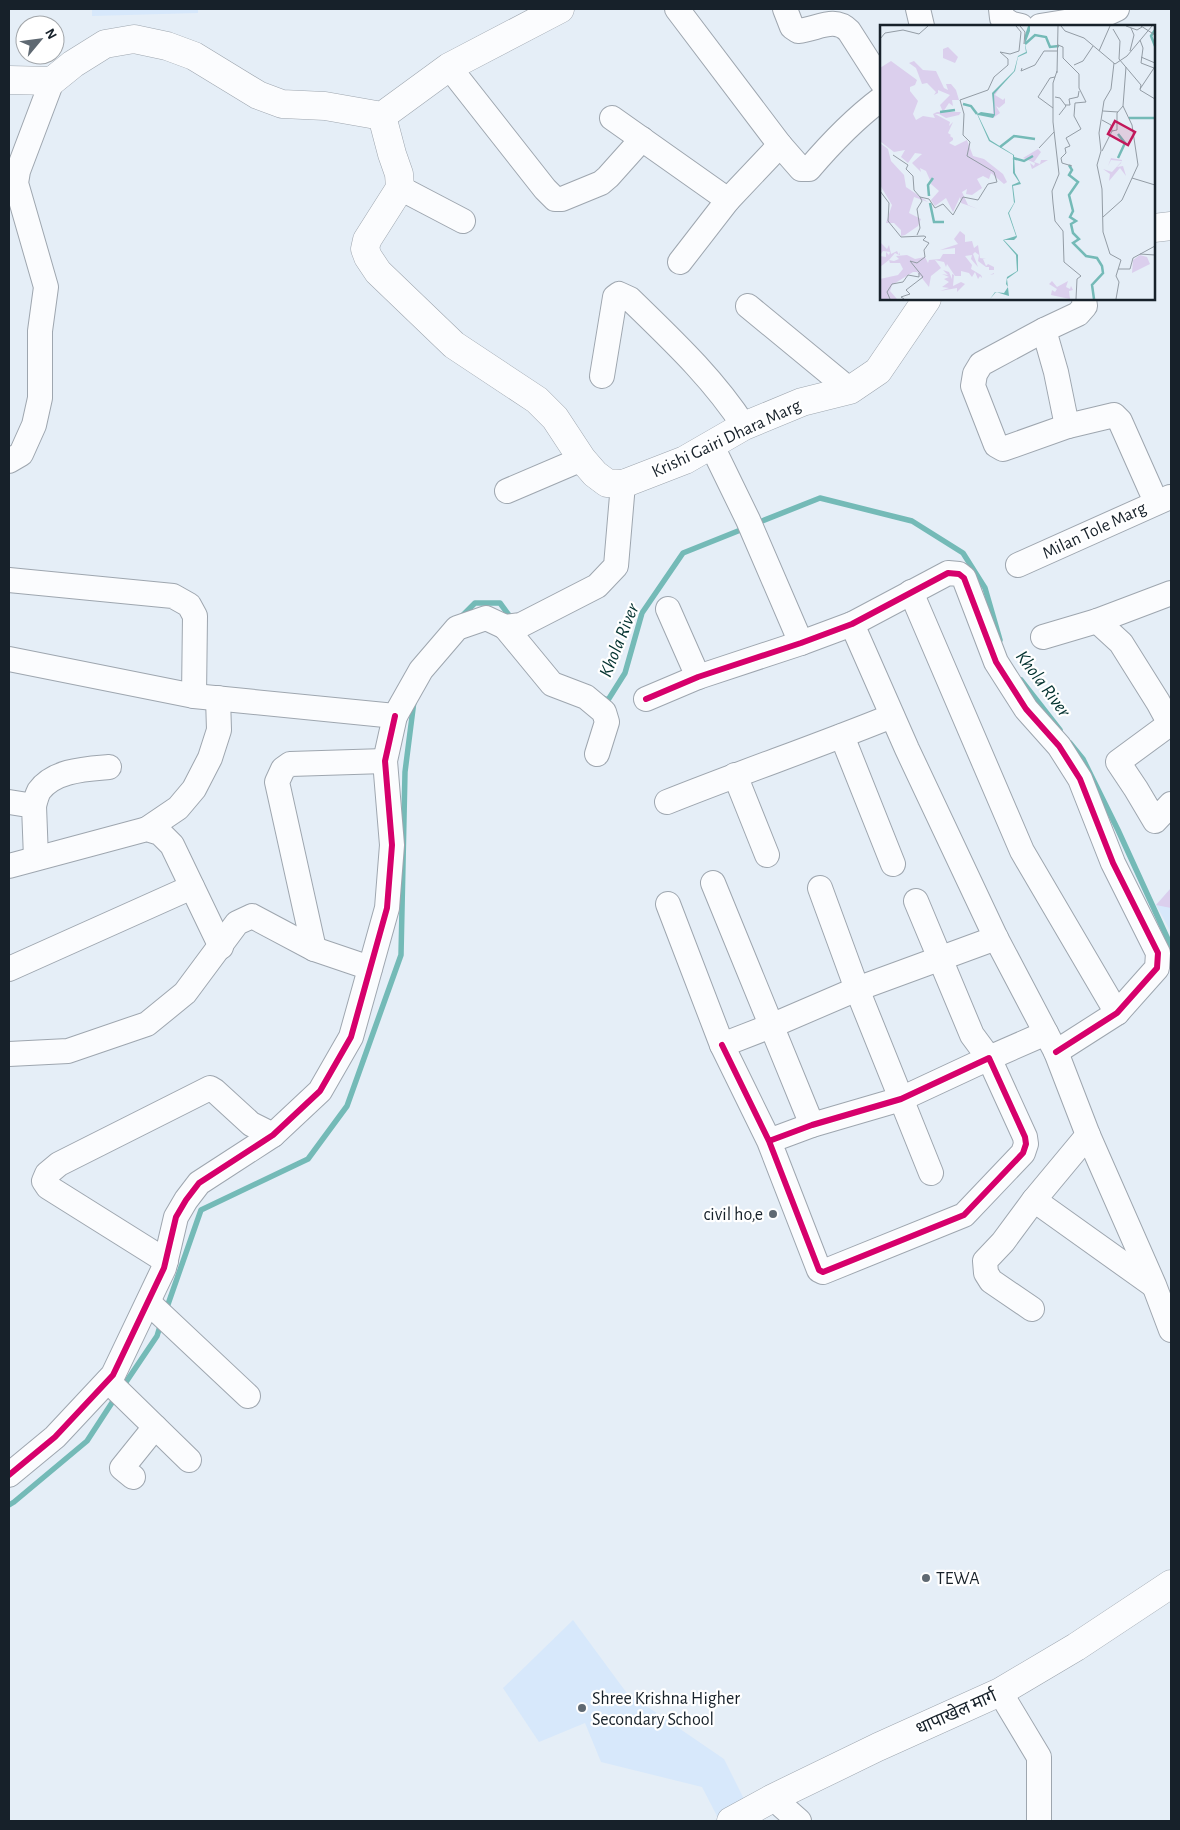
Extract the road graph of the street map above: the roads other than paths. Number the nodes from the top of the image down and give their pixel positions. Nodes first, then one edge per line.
1 (560, 9) edge
2 (677, 9) edge
3 (785, 9) edge
4 (918, 9) edge
5 (1001, 9) edge
6 (1106, 11) edge
7 (922, 25) edge
8 (1016, 25) edge
9 (1044, 25) edge
10 (448, 67) junction
11 (880, 79) edge
12 (9, 80) edge
13 (52, 81) junction
14 (880, 99) edge
15 (382, 116) junction
16 (612, 118) dead end
17 (642, 139) junction
18 (780, 145) junction
19 (400, 188) junction
20 (728, 200) junction
21 (463, 221) dead end
22 (1171, 226) edge
23 (1155, 228) edge
24 (680, 262) dead end
25 (926, 300) edge
26 (1084, 300) edge
27 (748, 306) dead end
28 (1044, 330) junction
29 (602, 376) dead end
30 (850, 390) junction
31 (744, 426) junction
32 (1068, 426) junction
33 (711, 444) junction
34 (582, 459) junction
35 (9, 461) edge
36 (623, 484) junction
37 (507, 491) dead end
38 (1164, 499) edge
39 (1018, 565) dead end
40 (9, 580) edge
41 (911, 592) junction
42 (1171, 593) edge
43 (668, 609) dead end
44 (1097, 621) junction
45 (852, 624) junction
46 (505, 627) junction
47 (1043, 637) dead end
48 (801, 643) junction
49 (9, 659) edge
50 (698, 677) junction
51 (194, 696) junction
52 (218, 698) junction
53 (646, 699) dead end
54 (395, 716) junction
55 (892, 716) junction
56 (1171, 723) edge
57 (842, 736) junction
58 (597, 754) dead end
59 (385, 760) junction
60 (109, 767) dead end
61 (735, 775) junction
62 (9, 802) edge
63 (668, 802) dead end
64 (1171, 804) edge
65 (34, 806) junction
66 (148, 829) junction
67 (767, 855) dead end
68 (36, 858) junction
69 (893, 864) dead end
70 (9, 866) edge
71 (713, 883) dead end
72 (192, 887) junction
73 (820, 888) dead end
74 (916, 901) dead end
75 (668, 904) dead end
76 (996, 938) junction
77 (221, 946) junction
78 (314, 949) junction
79 (940, 959) junction
80 (370, 968) junction
81 (9, 969) edge
82 (857, 989) junction
83 (1117, 1013) junction
84 (771, 1026) junction
85 (1051, 1043) junction
86 (722, 1045) junction
87 (9, 1054) edge
88 (989, 1058) junction
89 (901, 1099) junction
90 (812, 1125) junction
91 (273, 1135) junction
92 (1088, 1135) junction
93 (769, 1141) junction
94 (931, 1173) dead end
95 (1034, 1200) junction
96 (166, 1261) junction
97 (1154, 1285) junction
98 (148, 1303) junction
99 (1032, 1309) dead end
100 (1171, 1330) edge
101 (108, 1382) junction
102 (248, 1396) dead end
103 (155, 1427) junction
104 (189, 1460) dead end
105 (9, 1475) edge
106 (133, 1477) dead end
107 (1171, 1584) edge
108 (1000, 1692) junction
109 (772, 1798) junction
110 (731, 1821) edge
111 (799, 1821) edge
112 (1039, 1821) edge

1 - 10 main road
2 - 18 street
3 - 11 street
4 - 7 street
5 - 8 street
6 - 9 street
10 - 15 main road
10 - 17 street
12 - 13 main road
13 - 15 main road
13 - 35 street
14 - 18 street
15 - 19 main road
16 - 17 street
17 - 20 street
18 - 20 street
19 - 21 street
19 - 34 main road
20 - 24 street
22 - 23 main road
25 - 30 main road, Krishi Gairi Dhara Marg
26 - 28 street
27 - 30 street
28 - 32 street
28 - 32 street
29 - 31 street
30 - 31 main road, Krishi Gairi Dhara Marg
31 - 33 main road, Krishi Gairi Dhara Marg
32 - 38 street
33 - 36 main road, Krishi Gairi Dhara Marg
33 - 48 street
34 - 36 main road
34 - 37 street
36 - 46 street
38 - 39 street, Milan Tole Marg
40 - 51 street
41 - 45 street
41 - 83 street
41 - 83 street
42 - 44 street
43 - 50 street
44 - 47 street
44 - 56 street
45 - 48 street
45 - 55 street
46 - 54 street
46 - 58 street
48 - 50 street
49 - 51 street
50 - 53 street
51 - 52 street
52 - 54 street
52 - 66 street
54 - 59 street
55 - 57 street
55 - 76 street
56 - 64 street
57 - 61 street
57 - 69 street
59 - 78 street
59 - 80 street
60 - 65 street
61 - 63 street
61 - 67 street
62 - 65 street
65 - 68 street
66 - 68 street
66 - 72 street
68 - 70 street
71 - 84 street
72 - 77 street
72 - 81 street
73 - 82 street
74 - 79 street
75 - 86 street
76 - 79 street
76 - 85 street
77 - 78 street
77 - 87 street
78 - 80 street
79 - 82 street
79 - 88 street
80 - 91 street
82 - 84 street
82 - 89 street
83 - 85 street
84 - 86 street
84 - 90 street
85 - 88 street
85 - 92 street
86 - 93 street
88 - 89 street
88 - 93 street
89 - 90 street
89 - 94 street
90 - 93 street
91 - 96 street
91 - 96 street
92 - 95 street
92 - 97 street
95 - 97 street
95 - 99 street
96 - 98 street
97 - 100 street
98 - 101 street
98 - 102 street
101 - 103 street
101 - 105 street
103 - 104 street
103 - 106 street
107 - 108 main road, धापाखेल मार्ग
108 - 109 main road, धापाखेल मार्ग
108 - 112 street
109 - 110 main road, धापाखेल मार्ग
109 - 111 street

